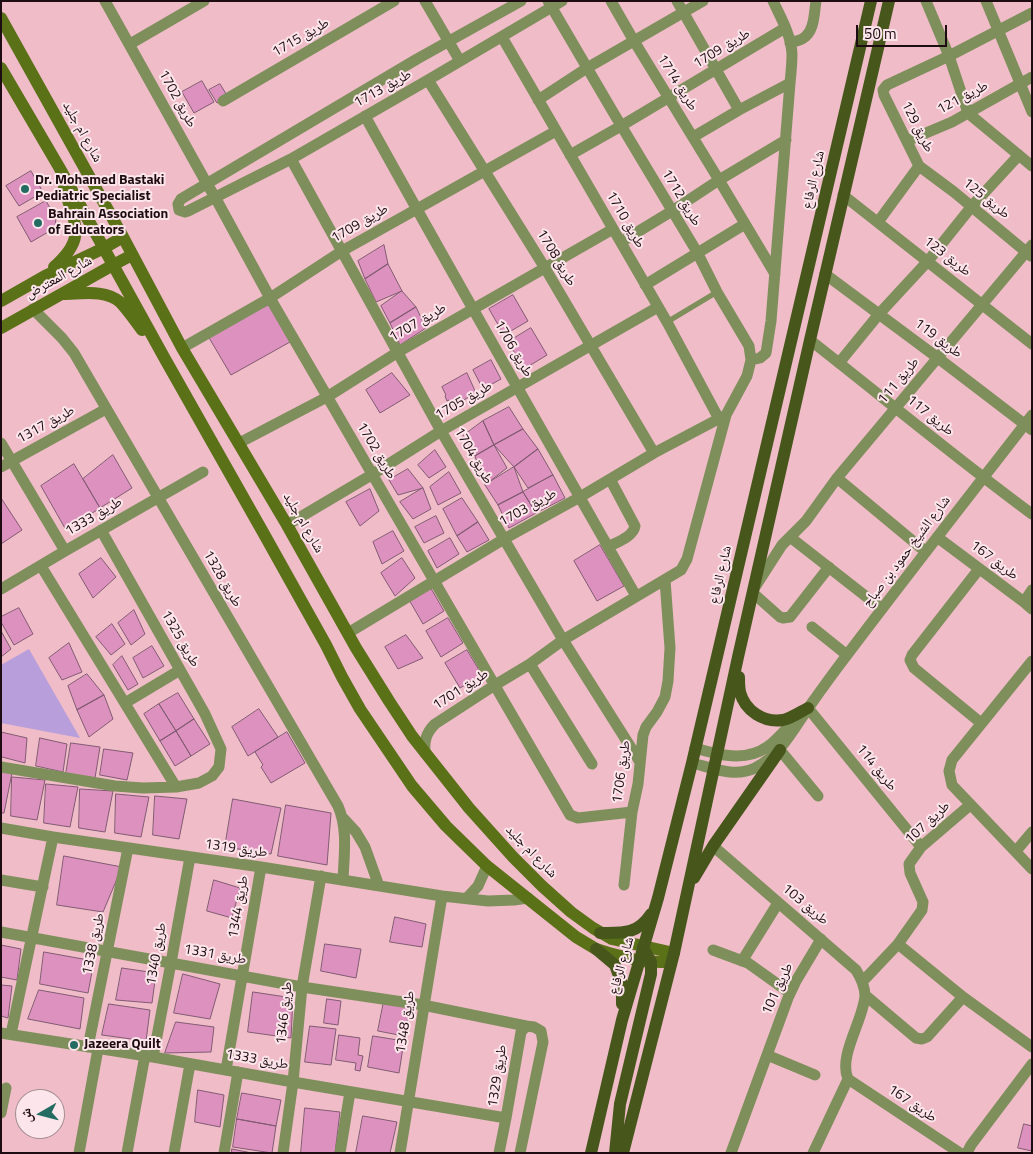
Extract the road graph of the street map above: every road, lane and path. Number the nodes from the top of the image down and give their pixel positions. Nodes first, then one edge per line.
1 (105, 1) edge
2 (204, 1) edge
3 (394, 1) edge
4 (425, 1) edge
5 (521, 1) edge
6 (611, 1) edge
7 (677, 1) edge
8 (703, 1) edge
9 (773, 1) edge
10 (816, 1) edge
11 (871, 1) edge
12 (889, 1) edge
13 (926, 1) edge
14 (986, 1) edge
15 (554, 3) edge
16 (684, 12) junction
17 (1032, 13) edge
18 (1, 18) edge
19 (786, 28) junction
20 (998, 30) junction
21 (502, 37) junction
22 (634, 41) junction
23 (449, 42) junction
24 (790, 43) junction
25 (130, 44) junction
26 (949, 56) junction
27 (460, 61) junction
28 (1, 68) edge
29 (587, 68) junction
30 (717, 69) junction
31 (1032, 77) edge
32 (428, 80) junction
33 (790, 83) junction
34 (1021, 83) junction
35 (669, 98) junction
36 (538, 100) junction
37 (223, 101) dead end
38 (739, 110) junction
39 (1032, 112) edge
40 (968, 114) junction
41 (365, 116) junction
42 (621, 126) junction
43 (556, 131) junction
44 (693, 138) junction
45 (786, 140) junction
46 (907, 141) junction
47 (570, 155) junction
48 (1019, 155) junction
49 (291, 159) junction
50 (919, 166) junction
51 (1032, 166) edge
52 (59, 168) junction
53 (485, 171) junction
54 (719, 180) junction
55 (207, 184) junction
56 (843, 196) junction
57 (215, 197) junction
58 (972, 206) junction
59 (417, 209) junction
60 (672, 211) junction
61 (878, 222) junction
62 (745, 224) junction
63 (613, 229) junction
64 (123, 237) junction
65 (621, 242) junction
66 (104, 248) junction
67 (342, 251) junction
68 (1030, 251) edge
69 (697, 252) junction
70 (132, 256) junction
71 (928, 261) junction
72 (113, 265) junction
73 (546, 268) junction
74 (774, 274) junction
75 (825, 274) junction
76 (45, 276) junction
77 (645, 284) junction
78 (718, 292) junction
79 (60, 294) junction
80 (270, 298) junction
81 (1, 301) edge
82 (982, 304) junction
83 (658, 307) junction
84 (33, 309) junction
85 (473, 309) junction
86 (879, 314) junction
87 (667, 322) junction
88 (1, 328) edge
89 (810, 340) junction
90 (1032, 344) edge
91 (591, 345) junction
92 (182, 348) junction
93 (398, 352) junction
94 (938, 358) junction
95 (165, 359) junction
96 (751, 360) junction
97 (839, 362) junction
98 (518, 387) junction
99 (327, 397) junction
100 (896, 407) junction
101 (106, 410) junction
102 (722, 417) junction
103 (1029, 423) edge
104 (441, 431) junction
105 (1, 443) edge
106 (239, 443) junction
107 (654, 453) junction
108 (12, 461) junction
109 (1, 467) edge
110 (203, 472) dead end
111 (373, 474) junction
112 (837, 478) junction
113 (983, 478) junction
114 (610, 479) junction
115 (580, 497) junction
116 (157, 498) junction
117 (1032, 514) edge
118 (287, 525) junction
119 (101, 530) junction
120 (790, 536) junction
121 (937, 537) junction
122 (504, 538) junction
123 (608, 548) junction
124 (65, 551) junction
125 (926, 552) junction
126 (41, 566) junction
127 (829, 567) junction
128 (979, 569) junction
129 (665, 580) junction
130 (434, 581) junction
131 (1, 589) edge
132 (754, 590) junction
133 (1032, 590) edge
134 (636, 596) junction
135 (1028, 606) edge
136 (882, 609) junction
137 (812, 628) dead end
138 (348, 633) junction
139 (563, 640) junction
140 (847, 655) junction
141 (738, 656) junction
142 (1032, 661) edge
143 (530, 664) junction
144 (180, 670) junction
145 (494, 685) junction
146 (125, 703) junction
147 (808, 708) junction
148 (981, 723) junction
149 (696, 748) junction
150 (780, 750) junction
151 (425, 753) junction
152 (717, 755) junction
153 (640, 762) junction
154 (692, 763) junction
155 (592, 764) dead end
156 (1, 767) edge
157 (714, 769) junction
158 (176, 787) junction
159 (818, 796) dead end
160 (970, 805) junction
161 (632, 812) junction
162 (342, 818) junction
163 (1, 828) edge
164 (1032, 832) edge
165 (52, 837) junction
166 (713, 846) junction
167 (921, 847) junction
168 (128, 848) junction
169 (1016, 852) junction
170 (190, 857) junction
171 (487, 866) junction
172 (261, 867) junction
173 (1032, 869) edge
174 (321, 876) junction
175 (1, 880) edge
176 (343, 880) junction
177 (379, 886) junction
178 (624, 886) dead end
179 (43, 887) junction
180 (688, 889) junction
181 (442, 896) junction
182 (467, 898) junction
183 (528, 898) junction
184 (658, 898) junction
185 (778, 903) junction
186 (1, 932) edge
187 (600, 932) junction
188 (32, 937) junction
189 (821, 938) junction
190 (898, 944) junction
191 (643, 947) junction
192 (596, 949) junction
193 (713, 950) dead end
194 (108, 951) junction
195 (672, 958) junction
196 (645, 961) junction
197 (742, 961) junction
198 (172, 963) junction
199 (242, 975) junction
200 (863, 981) junction
201 (302, 987) junction
202 (790, 993) junction
203 (865, 996) junction
204 (963, 997) junction
205 (423, 1005) junction
206 (622, 1020) junction
207 (526, 1026) junction
208 (6, 1033) edge
209 (1032, 1046) edge
210 (93, 1048) junction
211 (767, 1055) junction
212 (149, 1056) junction
213 (190, 1064) junction
214 (1032, 1064) edge
215 (226, 1070) junction
216 (238, 1072) junction
217 (815, 1075) dead end
218 (848, 1079) junction
219 (293, 1082) junction
220 (6, 1088) dead end
221 (350, 1092) junction
222 (409, 1102) junction
223 (1, 1113) edge
224 (506, 1118) junction
225 (79, 1153) edge
226 (127, 1153) edge
227 (174, 1153) edge
228 (224, 1153) edge
229 (283, 1153) edge
230 (340, 1153) edge
231 (400, 1153) edge
232 (499, 1153) edge
233 (520, 1153) edge
234 (591, 1153) edge
235 (615, 1153) edge
236 (623, 1153) edge
237 (731, 1153) edge
238 (814, 1153) edge
239 (960, 1153) edge
240 (967, 1153) edge

1 - 25 street, طريق 1702
2 - 25 street
3 - 37 street, طريق 1715
4 - 23 street
5 - 23 street, طريق 1713
6 - 22 street, طريق 1714
7 - 16 street
8 - 16 street
9 - 19 street
10 - 24 street
11 - 149 main road, شارع الرفاع
12 - 56 main road
13 - 26 street
14 - 20 street
15 - 21 street, طريق 1713
15 - 29 street, طريق 1712
16 - 22 street
16 - 30 street
17 - 20 street, طريق 129
18 - 64 street, شارع ام جليد
19 - 24 street
19 - 30 street, طريق 1709
20 - 26 street, طريق 129
20 - 34 street
21 - 27 street, طريق 1713
21 - 36 street, طريق 1710
22 - 29 street
22 - 35 street, طريق 1714
23 - 27 street
23 - 55 street, طريق 1713
24 - 33 street
25 - 55 street, طريق 1702
26 - 40 street
26 - 46 street, طريق 129
27 - 32 street, طريق 1713
28 - 52 street
29 - 36 street
29 - 42 street, طريق 1712
30 - 35 street, طريق 1709
30 - 38 street
31 - 34 street, طريق 121
32 - 41 street, طريق 1713
32 - 53 street, طريق 1708
33 - 38 street
33 - 45 street
34 - 39 street
34 - 40 street, طريق 121
35 - 42 street, طريق 1709
35 - 44 street, طريق 1714
36 - 43 street, طريق 1710
38 - 44 street
40 - 46 street, طريق 121
40 - 48 street
41 - 49 street, طريق 1713
41 - 59 street, طريق 1706
42 - 47 street, طريق 1709
42 - 60 street, طريق 1712
43 - 47 street, طريق 1710
43 - 53 street, طريق 1709
44 - 54 street, طريق 1714
45 - 54 street
45 - 74 street
46 - 50 street, طريق 129
47 - 63 street, طريق 1710
48 - 51 street
48 - 58 street
49 - 57 street, طريق 1713
49 - 67 street, طريق 1704
50 - 58 street, طريق 125
50 - 61 street
52 - 66 street
52 - 76 street
53 - 59 street, طريق 1709
53 - 73 street, طريق 1708
54 - 60 street
54 - 62 street, طريق 1714
55 - 57 street, طريق 1702
55 - 57 street, طريق 1713
56 - 61 street, طريق 123
56 - 75 main road
57 - 80 street, طريق 1702
58 - 68 street, طريق 125
58 - 71 street
59 - 67 street, طريق 1709
59 - 85 street, طريق 1706
60 - 65 street
60 - 69 street, طريق 1712
61 - 71 street, طريق 123
62 - 69 street
62 - 74 street, طريق 1714
63 - 65 street, طريق 1710
63 - 73 street, طريق 1707
64 - 66 street, شارع المعترض
64 - 70 street, شارع ام جليد
65 - 77 street, طريق 1710
66 - 72 street
66 - 76 street, شارع المعترض
67 - 80 street, طريق 1709
67 - 93 street, طريق 1704
68 - 82 street, طريق 111
69 - 77 street
69 - 78 street, طريق 1712
70 - 72 street, شارع المعترض
70 - 92 street, شارع ام جليد
71 - 82 street, طريق 123
71 - 86 street
72 - 79 street, شارع المعترض
72 - 95 street
73 - 85 street, طريق 1707
73 - 91 street, طريق 1708
74 - 96 street
75 - 86 street, طريق 119
75 - 89 main road
76 - 81 street, شارع المعترض
77 - 83 street, طريق 1710
78 - 87 lane
78 - 96 street, طريق 1712
79 - 84 street, شارع المعترض
79 - 95 street
80 - 92 street, طريق 1709
80 - 99 street, طريق 1702
82 - 90 street, طريق 123
82 - 94 street, طريق 111
83 - 87 street, طريق 1710
83 - 91 street, طريق 1705
84 - 88 street, شارع المعترض
84 - 101 street, طريق 1328
85 - 93 street, طريق 1707
85 - 98 street, طريق 1706
86 - 94 street, طريق 119
86 - 97 street
87 - 102 street, طريق 1710
89 - 97 street, طريق 117
89 - 132 main road
91 - 98 street, طريق 1705
91 - 107 street, طريق 1708
92 - 106 street, شارع ام جليد
93 - 99 street, طريق 1707
93 - 104 street, طريق 1704
94 - 100 street, طريق 111
94 - 103 street, طريق 119
95 - 171 street
96 - 102 street
97 - 100 street, طريق 117
98 - 104 street, طريق 1705
98 - 115 street, طريق 1706
99 - 106 street, طريق 1707
99 - 111 street, طريق 1702
100 - 112 street, طريق 111
100 - 113 street, طريق 117
101 - 108 street, طريق 1317
101 - 116 street, طريق 1328
102 - 107 street, طريق 1703
102 - 129 street, طريق 1701
103 - 113 street, شارع الشيخ حمود بن صباح
104 - 111 street, طريق 1705
104 - 122 street, طريق 1704
105 - 108 street
106 - 118 street, شارع ام جليد
107 - 114 street, طريق 1703
108 - 109 street, طريق 1317
108 - 124 street
110 - 116 street, طريق 1333
111 - 118 street, طريق 1705
111 - 130 street, طريق 1702
112 - 120 street, طريق 111
112 - 125 street
113 - 117 street, طريق 117
113 - 121 street, شارع الشيخ حمود بن صباح
114 - 115 street, طريق 1703
114 - 123 street
115 - 122 street, طريق 1703
115 - 123 street, طريق 1706
116 - 119 street, طريق 1333
116 - 162 street, طريق 1328
118 - 138 street, شارع ام جليد
119 - 124 street, طريق 1333
119 - 144 street, طريق 1325
120 - 127 street
120 - 132 street, طريق 111
121 - 125 street, شارع الشيخ حمود بن صباح
121 - 128 street, طريق 167
122 - 130 street, طريق 1703
122 - 139 street, طريق 1704
123 - 134 street, طريق 1706
124 - 126 street, طريق 1333
125 - 136 street, شارع الشيخ حمود بن صباح
126 - 131 street, طريق 1333
126 - 146 street
127 - 132 street
127 - 136 street
128 - 135 street, طريق 167
128 - 148 street
129 - 134 street, طريق 1701
129 - 153 street, طريق 1706
130 - 138 street, طريق 1703
130 - 145 street, طريق 1702
132 - 141 main road
133 - 135 street
134 - 139 street, طريق 1701
136 - 140 street, شارع الشيخ حمود بن صباح
137 - 140 street
138 - 151 street, شارع ام جليد
139 - 143 street, طريق 1701
139 - 153 street, طريق 1704
140 - 147 street, شارع الشيخ حمود بن صباح
141 - 147 main road
141 - 152 main road
142 - 148 street
143 - 145 street, طريق 1701
143 - 155 street
144 - 146 street
144 - 158 street, طريق 1325
145 - 151 street, طريق 1701
145 - 161 street, طريق 1702
146 - 158 street
147 - 150 street, شارع الشيخ حمود بن صباح
147 - 152 street, شارع الشيخ حمود بن صباح
147 - 167 street, طريق 114
148 - 160 street
149 - 152 street, شارع الشيخ حمود بن صباح
149 - 154 main road, شارع الرفاع
150 - 157 street, شارع الشيخ حمود بن صباح
150 - 159 street
150 - 166 main road
151 - 187 street, شارع ام جليد
152 - 157 main road
153 - 161 street, طريق 1706
154 - 157 street, شارع الشيخ حمود بن صباح
154 - 184 main road, شارع الرفاع
156 - 158 street
157 - 180 main road
160 - 167 street, طريق 107
160 - 169 street
161 - 178 street, طريق 1706
162 - 176 street, طريق 1328
162 - 177 street
163 - 165 street, طريق 1319
164 - 169 street
165 - 168 street, طريق 1319
165 - 179 street
166 - 180 main road
166 - 185 street, طريق 103
167 - 190 street, طريق 107
168 - 170 street, طريق 1319
168 - 194 street, طريق 1338
169 - 173 street
170 - 172 street, طريق 1319
170 - 198 street, طريق 1340
171 - 182 street
171 - 183 street
172 - 174 street, طريق 1319
172 - 199 street, طريق 1344
174 - 176 street, طريق 1319
174 - 201 street, طريق 1346
175 - 179 street
176 - 177 street, طريق 1319
177 - 181 street, طريق 1319
179 - 188 street
180 - 195 main road
181 - 182 street, طريق 1319
181 - 205 street, طريق 1348
182 - 183 street, طريق 1319
183 - 192 street
184 - 187 main road
184 - 191 main road, شارع الرفاع
185 - 189 street, طريق 103
185 - 197 street
186 - 188 street, طريق 1331
187 - 191 street, شارع ام جليد
188 - 194 street, طريق 1331
188 - 208 street
189 - 200 street, طريق 103
189 - 202 street, طريق 101
190 - 200 street, طريق 107
190 - 204 street
191 - 195 street, شارع ام جليد
191 - 196 main road, شارع الرفاع
192 - 196 street
192 - 206 main road
193 - 197 street
194 - 198 street, طريق 1331
194 - 210 street, طريق 1338
195 - 196 street
195 - 236 main road
196 - 206 main road, شارع الرفاع
196 - 235 main road
197 - 202 street
198 - 199 street, طريق 1331
198 - 212 street, طريق 1340
199 - 201 street, طريق 1331
199 - 215 street, طريق 1344
200 - 203 street
201 - 205 street, طريق 1331
201 - 219 street, طريق 1346
202 - 211 street, طريق 101
203 - 204 street
203 - 218 street
204 - 209 street
205 - 207 street, طريق 1331
205 - 222 street, طريق 1348
206 - 234 main road, شارع الرفاع
207 - 224 street, طريق 1329
207 - 233 street
208 - 210 street, طريق 1333
210 - 212 street, طريق 1333
210 - 225 street, طريق 1338
211 - 217 street
211 - 237 street, طريق 101
212 - 213 street, طريق 1333
212 - 226 street, طريق 1340
213 - 215 street, طريق 1333
213 - 227 street
214 - 240 street
215 - 216 street, طريق 1333
216 - 219 street, طريق 1333
216 - 228 street
218 - 238 street
218 - 239 street, طريق 167
219 - 221 street, طريق 1333
219 - 229 street, طريق 1346
220 - 223 street
221 - 222 street, طريق 1333
221 - 230 street
222 - 224 street, طريق 1333
222 - 231 street, طريق 1348
224 - 232 street, طريق 1329

